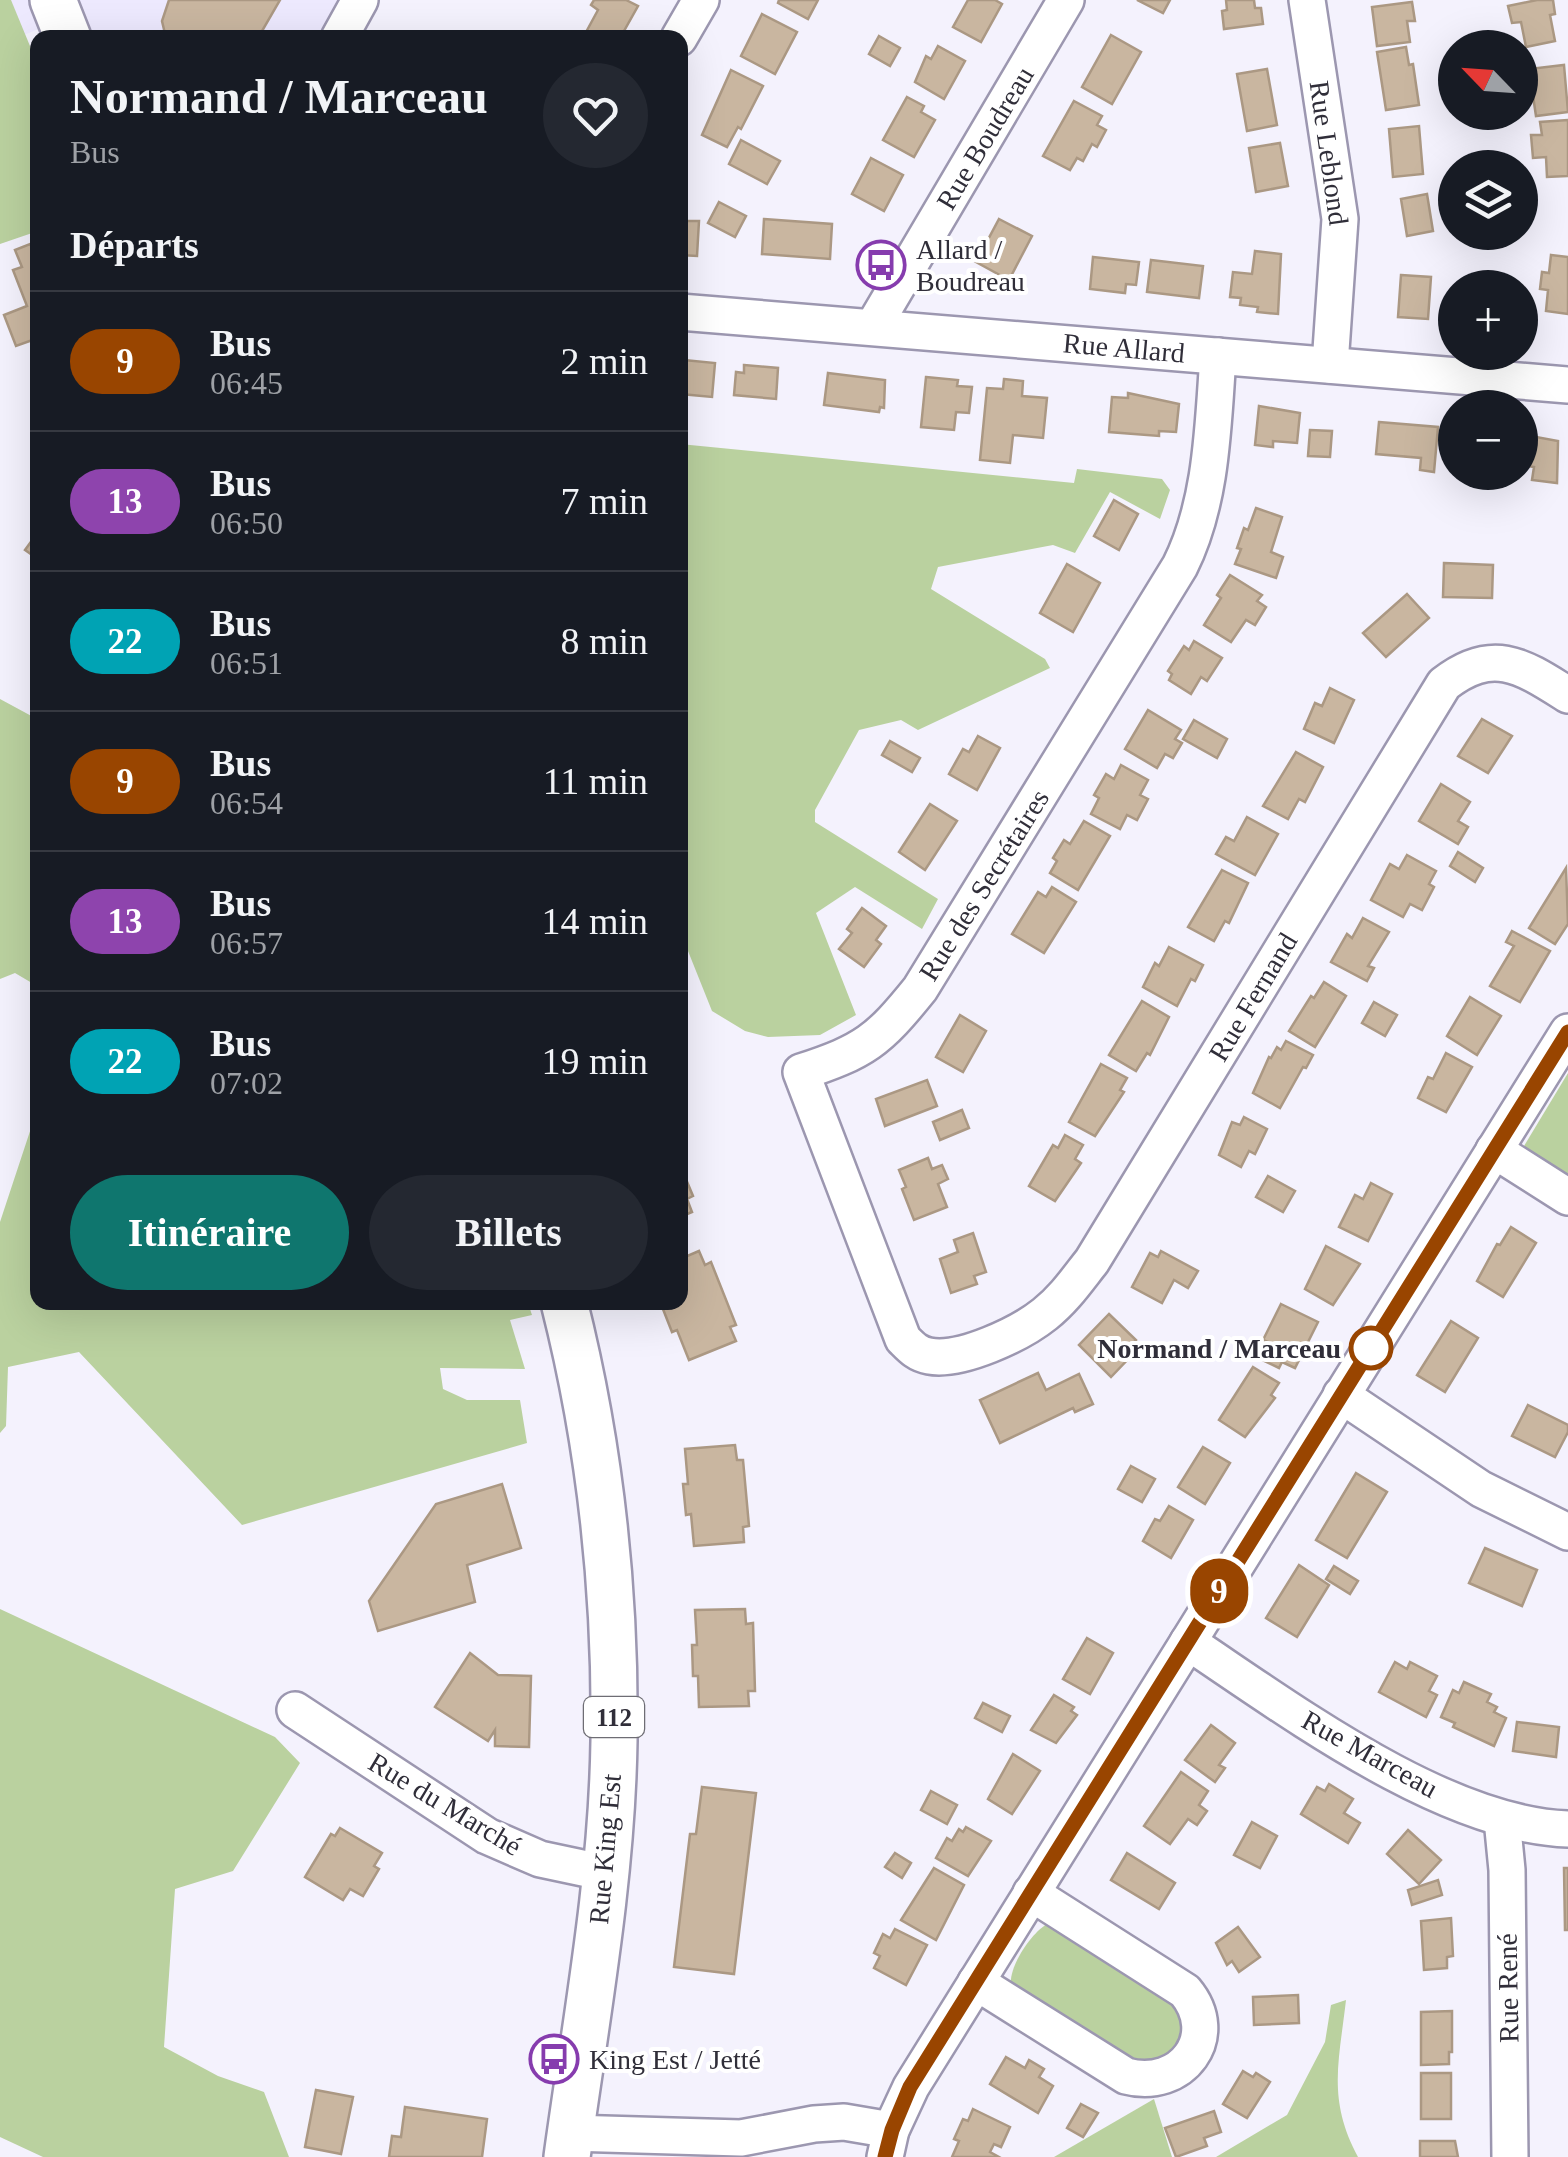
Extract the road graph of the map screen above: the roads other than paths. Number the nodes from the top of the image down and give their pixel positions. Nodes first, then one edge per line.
1 (53, 0) edge
2 (360, 0) edge
3 (701, 0) edge
4 (1066, 0) edge
5 (1307, 0) edge
6 (65, 30) edge
7 (343, 30) edge
8 (684, 30) edge
9 (688, 313) edge
10 (873, 327) junction
11 (1218, 356) junction
12 (1330, 365) junction
13 (1568, 384) edge
14 (1568, 695) edge
15 (1568, 1032) edge
16 (1494, 1150) junction
17 (1568, 1197) edge
18 (566, 1310) edge
19 (929, 1356) joint
20 (1342, 1395) junction
21 (1568, 1532) edge
22 (1188, 1642) junction
23 (296, 1710) dead end
24 (1502, 1819) junction
25 (1568, 1829) edge
26 (606, 1873) junction
27 (1030, 1893) junction
28 (976, 1982) junction
29 (888, 2143) edge
30 (568, 2145) edge
31 (1510, 2157) edge

1 - 6 main road
2 - 7 street
3 - 8 street
4 - 10 street, Rue Boudreau
5 - 12 street, Rue Leblond
9 - 10 street, Rue Allard
10 - 11 street, Rue Allard
11 - 12 street, Rue Allard
11 - 19 street, Rue des Secrétaires
12 - 13 street, Rue Allard
14 - 19 street, Rue Fernand
15 - 16 street
16 - 17 street
16 - 20 street
18 - 26 main road, Rue King Est / 112
20 - 21 street
20 - 22 street
22 - 24 street, Rue Marceau
22 - 27 street
23 - 26 street, Rue du Marché
24 - 25 street, Rue Marceau
24 - 31 street, Rue René
26 - 30 main road, Rue King Est / 112
27 - 28 street
27 - 28 street
28 - 29 street
29 - 30 street

